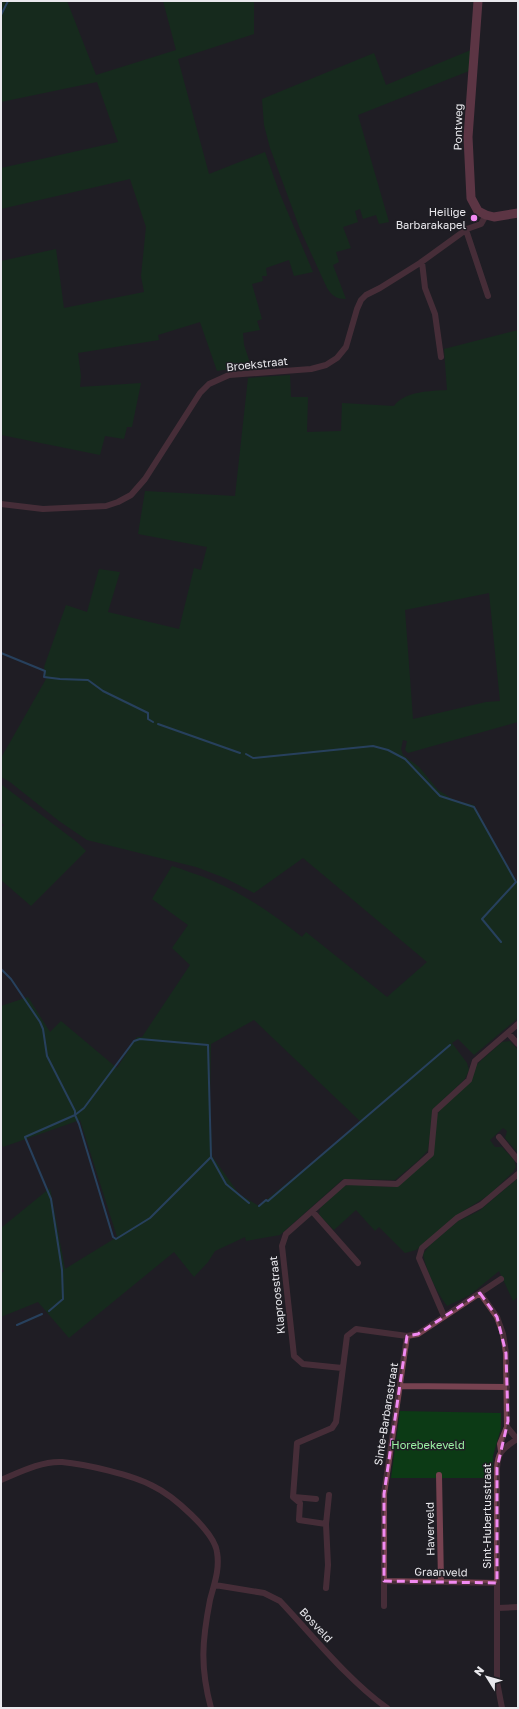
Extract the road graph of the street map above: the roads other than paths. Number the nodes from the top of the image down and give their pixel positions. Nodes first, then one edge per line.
1 (478, 1) edge
2 (518, 213) edge
3 (486, 216) junction
4 (466, 230) junction
5 (422, 262) junction
6 (488, 296) dead end
7 (441, 357) dead end
8 (1, 504) edge
9 (518, 1024) edge
10 (508, 1033) junction
11 (518, 1044) edge
12 (499, 1137) dead end
13 (518, 1160) edge
14 (518, 1174) edge
15 (312, 1211) junction
16 (358, 1263) dead end
17 (501, 1279) dead end
18 (480, 1293) junction
19 (444, 1316) junction
20 (407, 1336) junction
21 (342, 1368) junction
22 (401, 1386) junction
23 (507, 1387) junction
24 (507, 1427) junction
25 (517, 1439) edge
26 (501, 1451) junction
27 (439, 1475) dead end
28 (1, 1480) edge
29 (329, 1495) dead end
30 (293, 1497) junction
31 (316, 1499) dead end
32 (326, 1524) junction
33 (384, 1581) junction
34 (441, 1582) junction
35 (497, 1583) junction
36 (215, 1586) junction
37 (326, 1588) dead end
38 (384, 1606) dead end
39 (498, 1608) junction
40 (518, 1608) edge
41 (211, 1708) edge
42 (387, 1708) edge
43 (502, 1708) edge

1 - 3 street, Pontweg
2 - 3 street
3 - 4 street, Broekstraat
4 - 5 street, Broekstraat
4 - 6 street
5 - 7 street
5 - 8 street, Broekstraat
9 - 10 street, Klaproosstraat
10 - 11 street
10 - 15 street, Klaproosstraat
12 - 13 street
14 - 19 street
15 - 16 street
15 - 21 street, Klaproosstraat
17 - 18 street
18 - 19 street
18 - 23 street, Sint-Hubertusstraat
19 - 20 street
20 - 21 street
20 - 22 street, Sinte-Barbarastraat
21 - 30 street
22 - 23 street
22 - 33 street, Sinte-Barbarastraat
23 - 24 street, Sint-Hubertusstraat
24 - 25 street, Sint-Hubertusstraat
24 - 26 street, Sint-Hubertusstraat
25 - 26 street, Sint-Hubertusstraat
26 - 35 street, Sint-Hubertusstraat
27 - 34 street, Haverveld
28 - 36 street
29 - 32 street
30 - 31 street
30 - 32 street
32 - 37 street
33 - 34 street, Graanveld
33 - 38 street, Sinte-Barbarastraat
34 - 35 street, Graanveld
35 - 39 street, Sint-Hubertusstraat
36 - 41 street
36 - 42 street, Bosveld
39 - 40 street
39 - 43 street, Sint-Hubertusstraat

